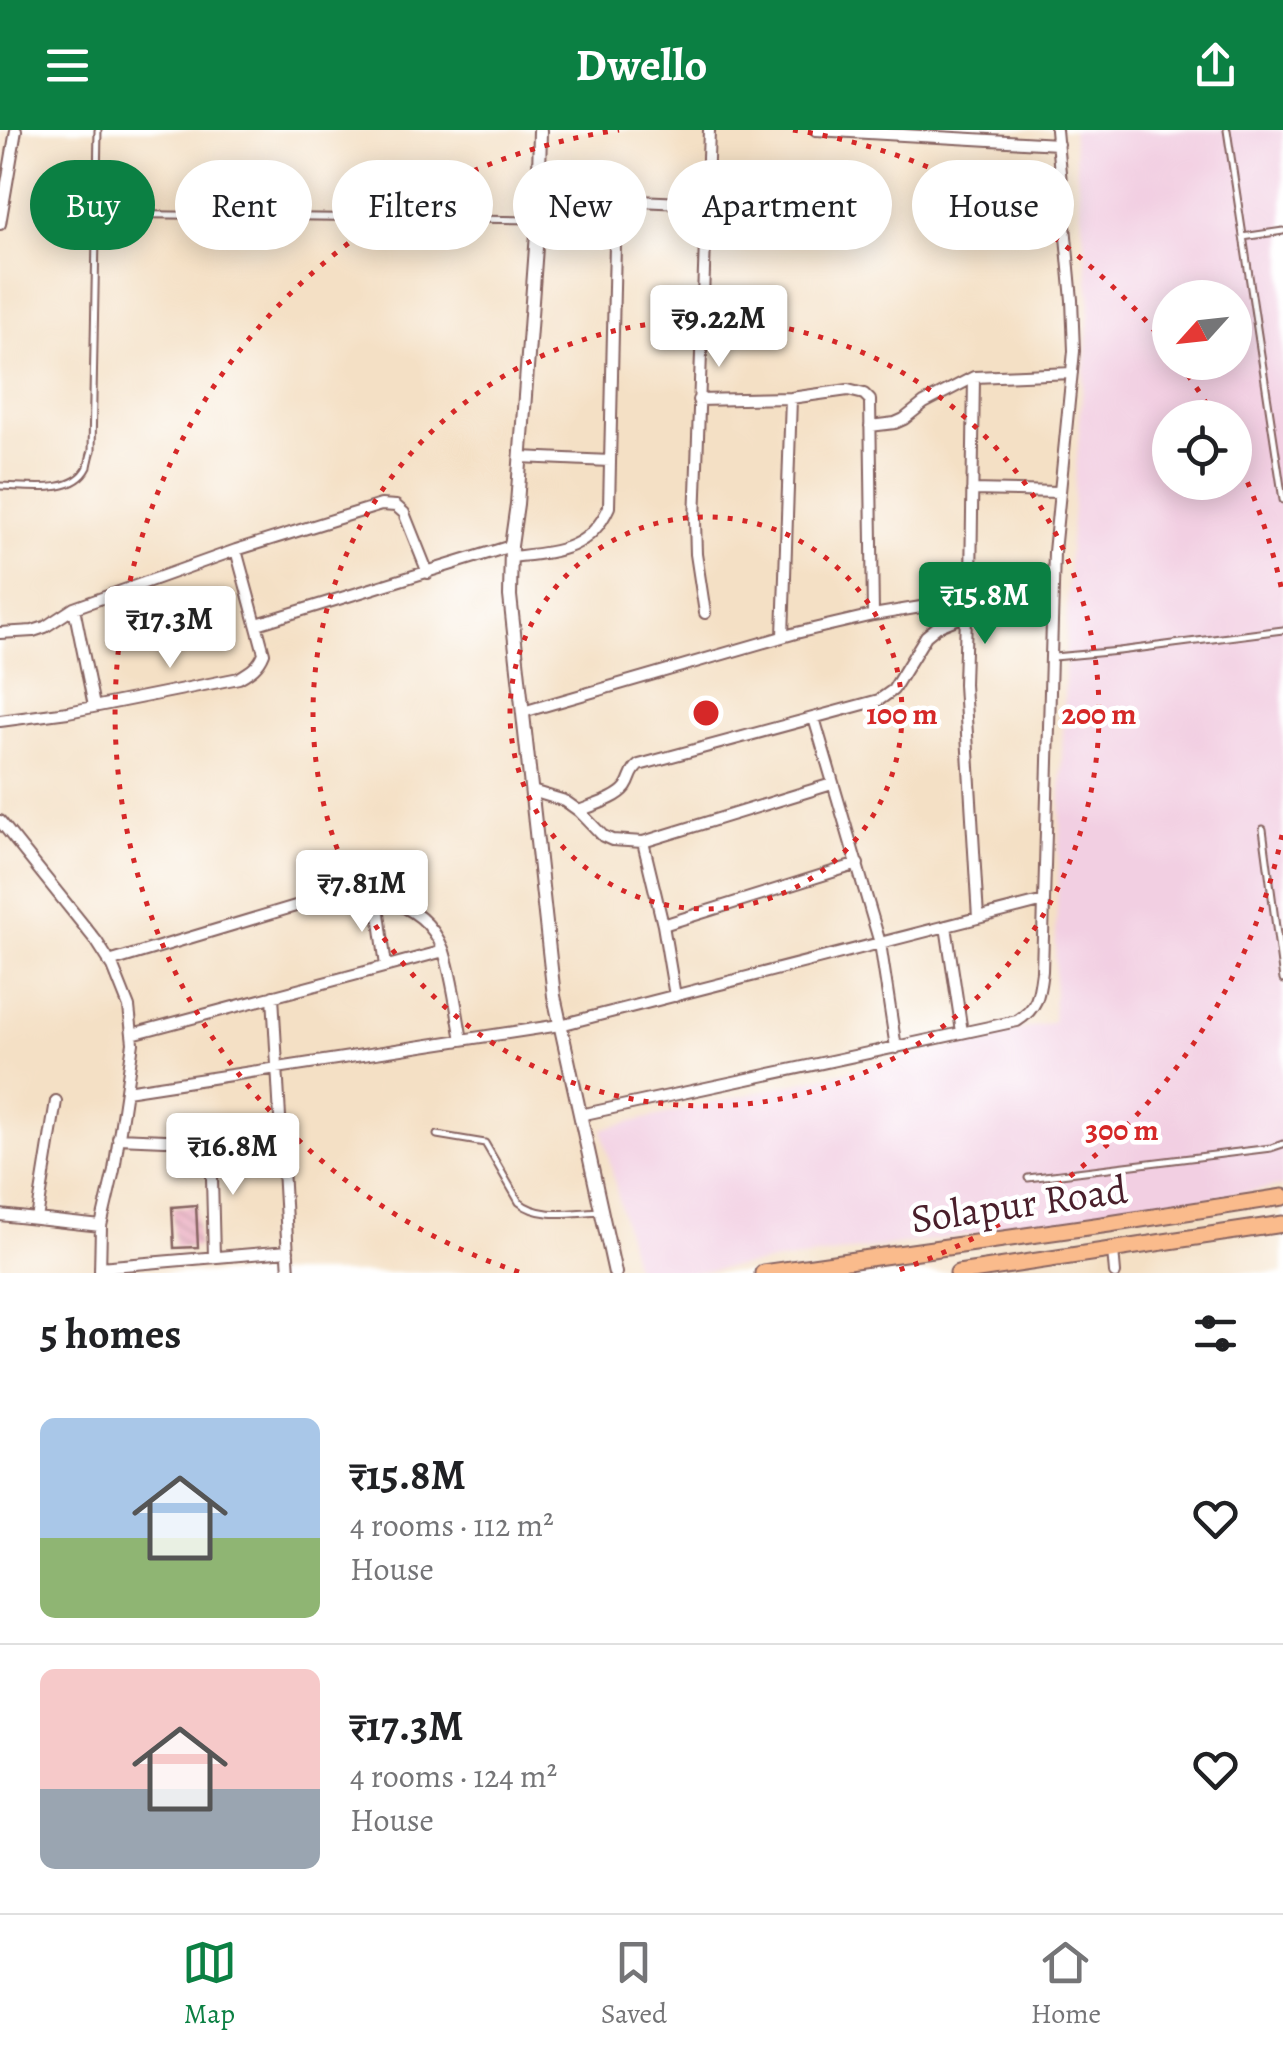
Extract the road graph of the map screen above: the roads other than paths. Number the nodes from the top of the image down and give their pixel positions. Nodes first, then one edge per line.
1 (16, 130) edge
2 (98, 130) edge
3 (540, 130) edge
4 (709, 130) edge
5 (816, 130) edge
6 (1056, 130) edge
7 (1227, 130) edge
8 (873, 132) edge
9 (952, 133) edge
10 (1058, 144) junction
11 (97, 160) edge
12 (539, 160) edge
13 (708, 160) edge
14 (155, 215) edge
15 (513, 220) edge
16 (0, 224) edge
17 (1283, 231) edge
18 (1243, 237) junction
19 (95, 250) edge
20 (536, 250) edge
21 (615, 250) edge
22 (704, 250) edge
23 (1072, 373) junction
24 (974, 377) junction
25 (791, 398) junction
26 (698, 400) junction
27 (870, 426) junction
28 (520, 458) junction
29 (610, 460) junction
30 (0, 486) edge
31 (972, 490) junction
32 (1060, 492) junction
33 (1283, 500) edge
34 (236, 550) junction
35 (511, 552) junction
36 (428, 573) junction
37 (969, 599) junction
38 (74, 608) junction
39 (706, 613) dead end
40 (874, 615) junction
41 (966, 615) junction
42 (257, 624) junction
43 (1283, 630) edge
44 (0, 633) edge
45 (783, 636) junction
46 (1051, 658) junction
47 (94, 706) junction
48 (523, 712) junction
49 (814, 718) junction
50 (0, 721) edge
51 (832, 784) junction
52 (532, 791) junction
53 (579, 811) junction
54 (2, 826) edge
55 (1264, 829) dead end
56 (642, 842) junction
57 (858, 864) junction
58 (377, 898) junction
59 (1044, 901) junction
60 (978, 918) junction
61 (664, 925) junction
62 (946, 926) junction
63 (880, 943) junction
64 (444, 950) junction
65 (110, 962) junction
66 (386, 966) junction
67 (1283, 980) edge
68 (272, 996) junction
69 (675, 996) junction
70 (560, 1025) junction
71 (962, 1032) junction
72 (132, 1034) junction
73 (462, 1040) junction
74 (896, 1048) junction
75 (278, 1068) junction
76 (126, 1091) junction
77 (56, 1101) dead end
78 (580, 1115) junction
79 (437, 1135) dead end
80 (118, 1138) junction
81 (282, 1138) junction
82 (211, 1140) junction
83 (1283, 1144) edge
84 (1028, 1178) dead end
85 (1283, 1197) edge
86 (600, 1211) junction
87 (0, 1214) edge
88 (36, 1219) junction
89 (1283, 1224) edge
90 (101, 1226) junction
91 (1113, 1250) junction
92 (288, 1251) junction
93 (214, 1257) junction
94 (880, 1265) edge
95 (100, 1270) edge
96 (289, 1273) edge
97 (615, 1273) edge
98 (763, 1273) edge
99 (958, 1273) edge
100 (1115, 1273) edge

1 - 16 street
2 - 11 lane
3 - 12 street
4 - 13 street
5 - 8 street
6 - 10 street
7 - 18 lane
8 - 9 street
9 - 10 street
10 - 23 street
14 - 15 lane
17 - 18 lane
18 - 33 lane
19 - 30 lane
20 - 28 street
21 - 29 street
22 - 26 street
23 - 24 street
23 - 32 street
24 - 27 street
24 - 31 street
25 - 26 street
25 - 27 street
25 - 45 street
26 - 39 street
27 - 40 street
28 - 29 street
28 - 35 street
29 - 35 street
31 - 32 street
31 - 37 street
32 - 46 street
34 - 36 street
34 - 38 street
34 - 42 street
35 - 36 street
35 - 48 street
36 - 42 street
37 - 40 street
37 - 41 street
38 - 44 street
38 - 47 street
40 - 45 street
41 - 49 street
41 - 60 street
42 - 47 street
43 - 46 lane
45 - 48 street
46 - 59 street
47 - 50 street
48 - 52 street
49 - 51 street
49 - 53 street
51 - 56 street
51 - 57 street
52 - 53 street
52 - 70 street
53 - 56 street
54 - 65 street
55 - 67 lane
56 - 61 street
57 - 61 street
57 - 63 street
58 - 64 street
58 - 65 street
58 - 66 street
59 - 60 street
59 - 71 street
60 - 62 street
61 - 69 street
62 - 63 street
62 - 71 street
63 - 69 street
63 - 74 street
64 - 66 street
64 - 73 street
65 - 72 street
66 - 68 street
68 - 72 street
68 - 75 street
69 - 70 street
70 - 73 street
70 - 78 street
71 - 74 street
72 - 76 street
73 - 75 street
74 - 78 street
75 - 76 street
75 - 81 street
76 - 80 street
77 - 88 street
78 - 86 street
79 - 86 lane
80 - 82 street
80 - 90 street
81 - 82 street
81 - 92 street
82 - 93 street
83 - 84 lane
85 - 94 main road, Solapur Road
86 - 97 street
87 - 88 street
88 - 90 street
89 - 91 main road, Solapur Road
90 - 95 street
91 - 99 main road, Solapur Road
91 - 100 street
92 - 93 street
92 - 96 street
93 - 95 street
94 - 98 main road, Solapur Road

